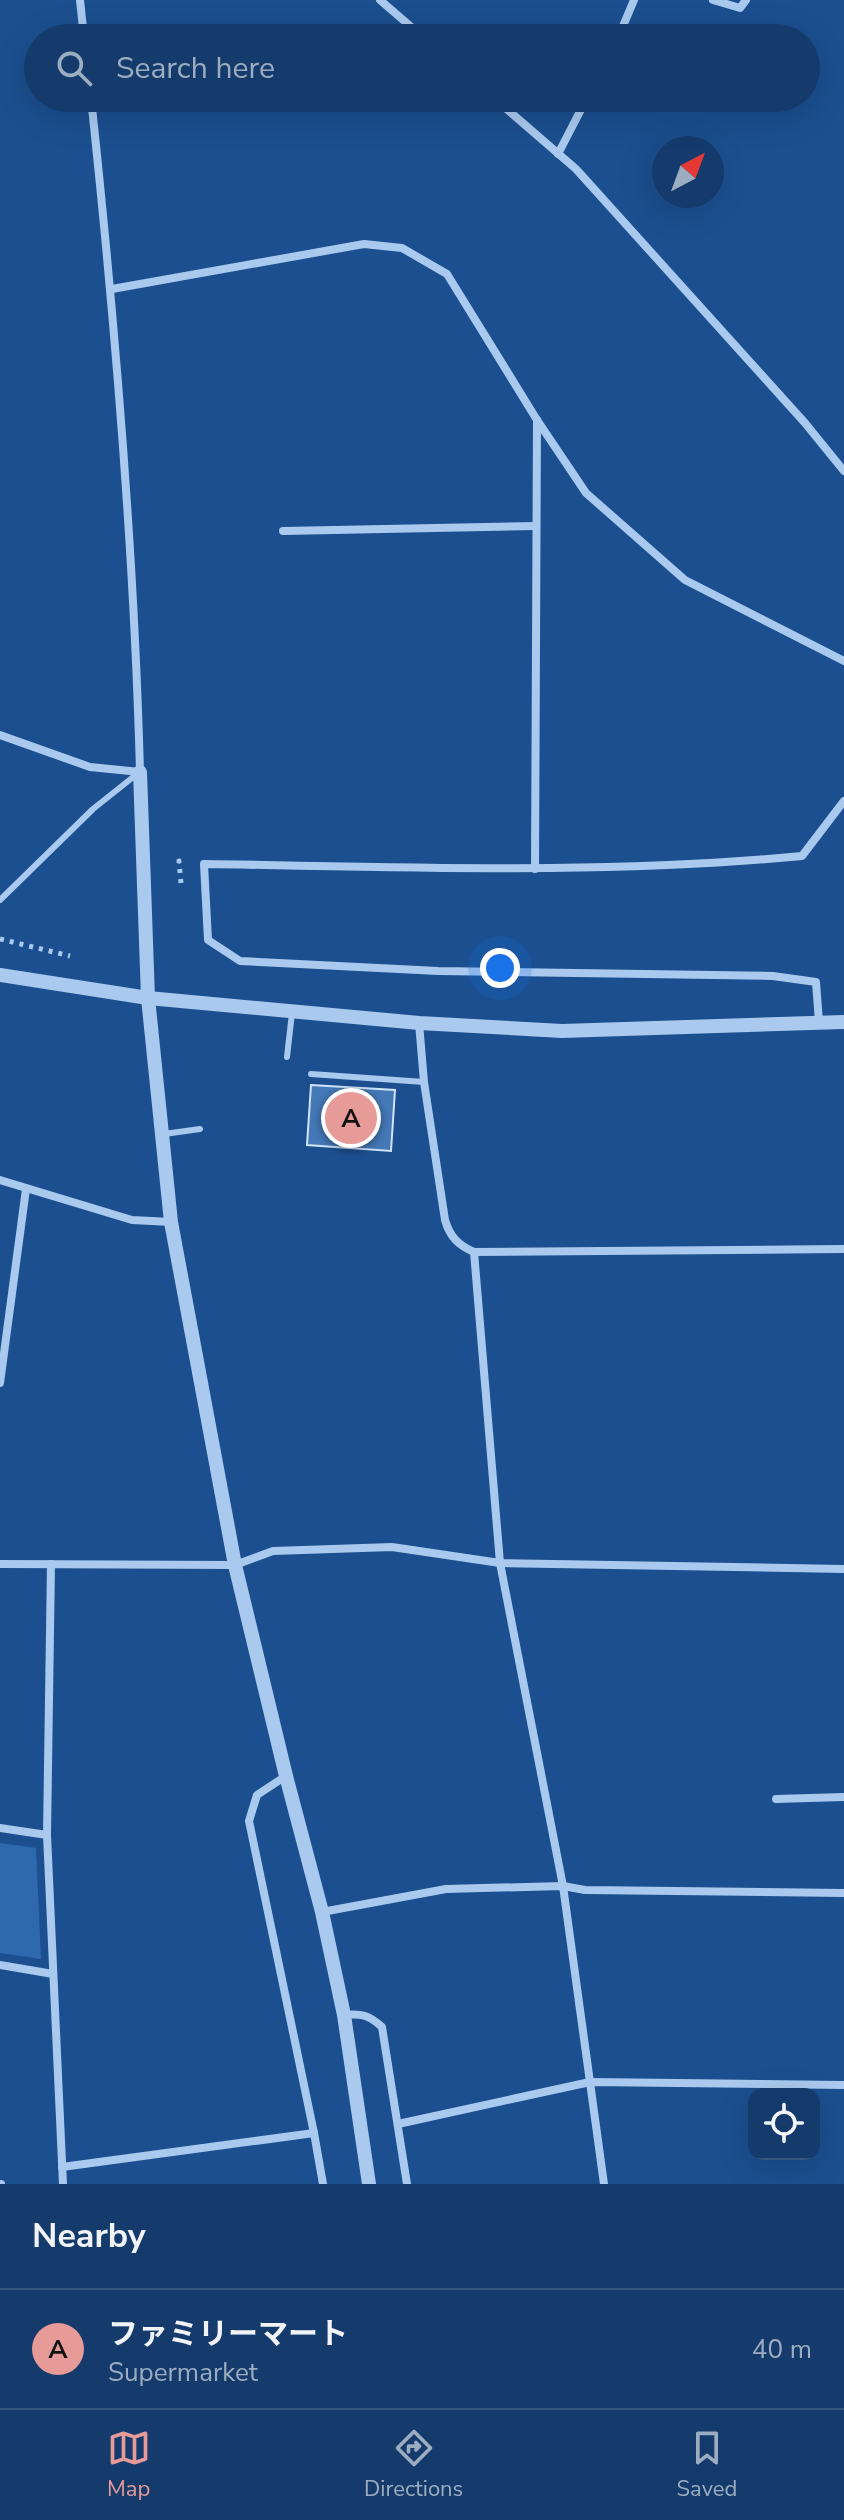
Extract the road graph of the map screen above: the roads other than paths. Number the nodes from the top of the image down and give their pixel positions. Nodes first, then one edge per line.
1 (80, 0) edge
2 (380, 0) edge
3 (634, 0) edge
4 (713, 0) edge
5 (746, 0) edge
6 (83, 24) edge
7 (408, 24) edge
8 (624, 24) edge
9 (93, 112) edge
10 (510, 112) edge
11 (580, 112) edge
12 (558, 154) junction
13 (112, 289) junction
14 (537, 420) junction
15 (844, 471) edge
16 (536, 526) junction
17 (283, 531) dead end
18 (844, 661) edge
19 (0, 735) edge
20 (140, 772) junction
21 (844, 801) edge
22 (535, 869) junction
23 (0, 900) edge
24 (0, 975) edge
25 (148, 998) junction
26 (292, 1012) junction
27 (819, 1022) junction
28 (844, 1022) edge
29 (419, 1023) junction
30 (287, 1057) dead end
31 (311, 1074) dead end
32 (424, 1082) junction
33 (200, 1129) dead end
34 (161, 1134) junction
35 (0, 1180) edge
36 (26, 1189) junction
37 (171, 1222) junction
38 (844, 1249) edge
39 (474, 1252) junction
40 (0, 1383) edge
41 (500, 1563) junction
42 (0, 1564) edge
43 (51, 1564) junction
44 (235, 1565) junction
45 (844, 1569) edge
46 (286, 1776) junction
47 (844, 1797) edge
48 (776, 1799) dead end
49 (0, 1828) edge
50 (47, 1835) junction
51 (563, 1886) junction
52 (844, 1893) edge
53 (322, 1912) junction
54 (0, 1965) edge
55 (53, 1974) junction
56 (344, 2015) junction
57 (590, 2082) junction
58 (844, 2085) edge
59 (398, 2124) junction
60 (314, 2133) junction
61 (62, 2167) junction
62 (63, 2184) edge
63 (323, 2184) edge
64 (369, 2184) edge
65 (407, 2184) edge
66 (604, 2184) edge

1 - 6 street
2 - 7 street
3 - 8 street
4 - 5 street
9 - 13 street
10 - 12 street
11 - 12 street
12 - 15 street
13 - 14 street
13 - 20 street
14 - 16 street
14 - 18 street
16 - 17 street
16 - 22 street
19 - 20 street
20 - 23 lane
20 - 25 street
21 - 22 street
22 - 27 street
24 - 25 street
25 - 26 street
25 - 34 street
26 - 29 street
26 - 30 lane
27 - 28 street
27 - 29 street
29 - 32 street
31 - 32 lane
32 - 39 street
33 - 34 lane
34 - 37 street
35 - 36 street
36 - 37 street
36 - 40 street
37 - 44 street
38 - 39 street
39 - 41 street
41 - 44 street
41 - 45 street
41 - 51 street
42 - 43 street
43 - 44 street
43 - 50 street
44 - 46 street
46 - 53 street
46 - 60 street
47 - 48 street
49 - 50 street
50 - 55 street
51 - 52 street
51 - 53 street
51 - 57 street
53 - 56 street
54 - 55 street
55 - 61 street
56 - 59 street
56 - 64 street
57 - 58 street
57 - 59 street
57 - 66 street
59 - 65 street
60 - 61 street
60 - 63 street
61 - 62 street

